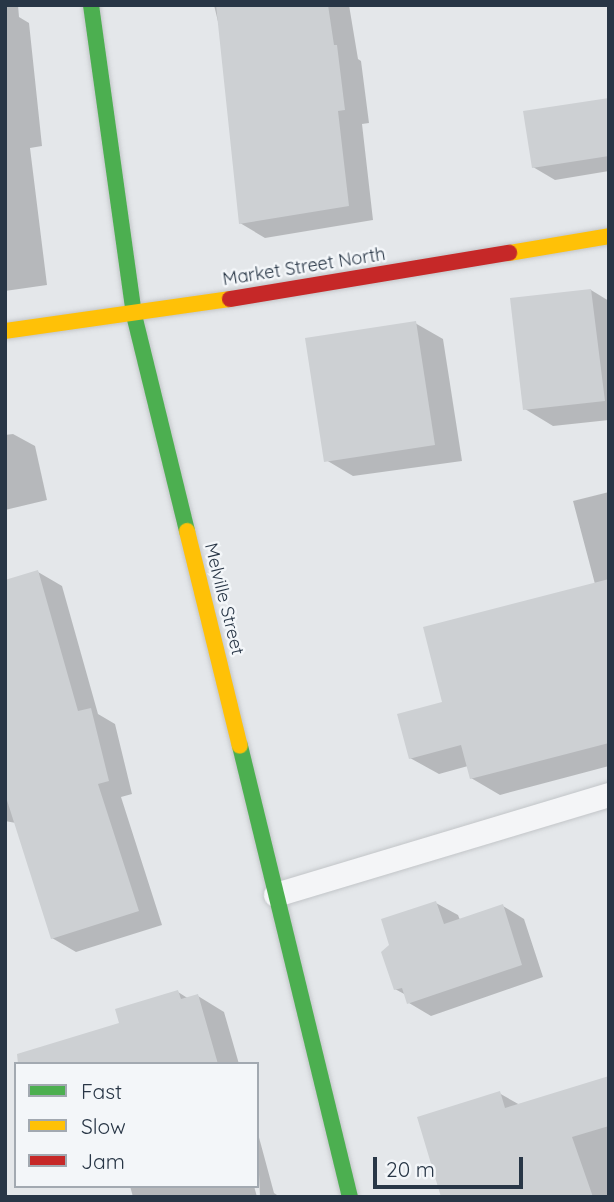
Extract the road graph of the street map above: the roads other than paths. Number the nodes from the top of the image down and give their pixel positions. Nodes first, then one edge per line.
1 (91, 5) edge
2 (609, 236) edge
3 (134, 315) junction
4 (5, 331) edge
5 (609, 794) edge
6 (276, 895) junction
7 (350, 1197) edge

1 - 3 street, Melville Street
2 - 3 street, Market Street North
3 - 4 street, Market Street North
3 - 6 street, Melville Street
5 - 6 lane
6 - 7 street, Melville Street

